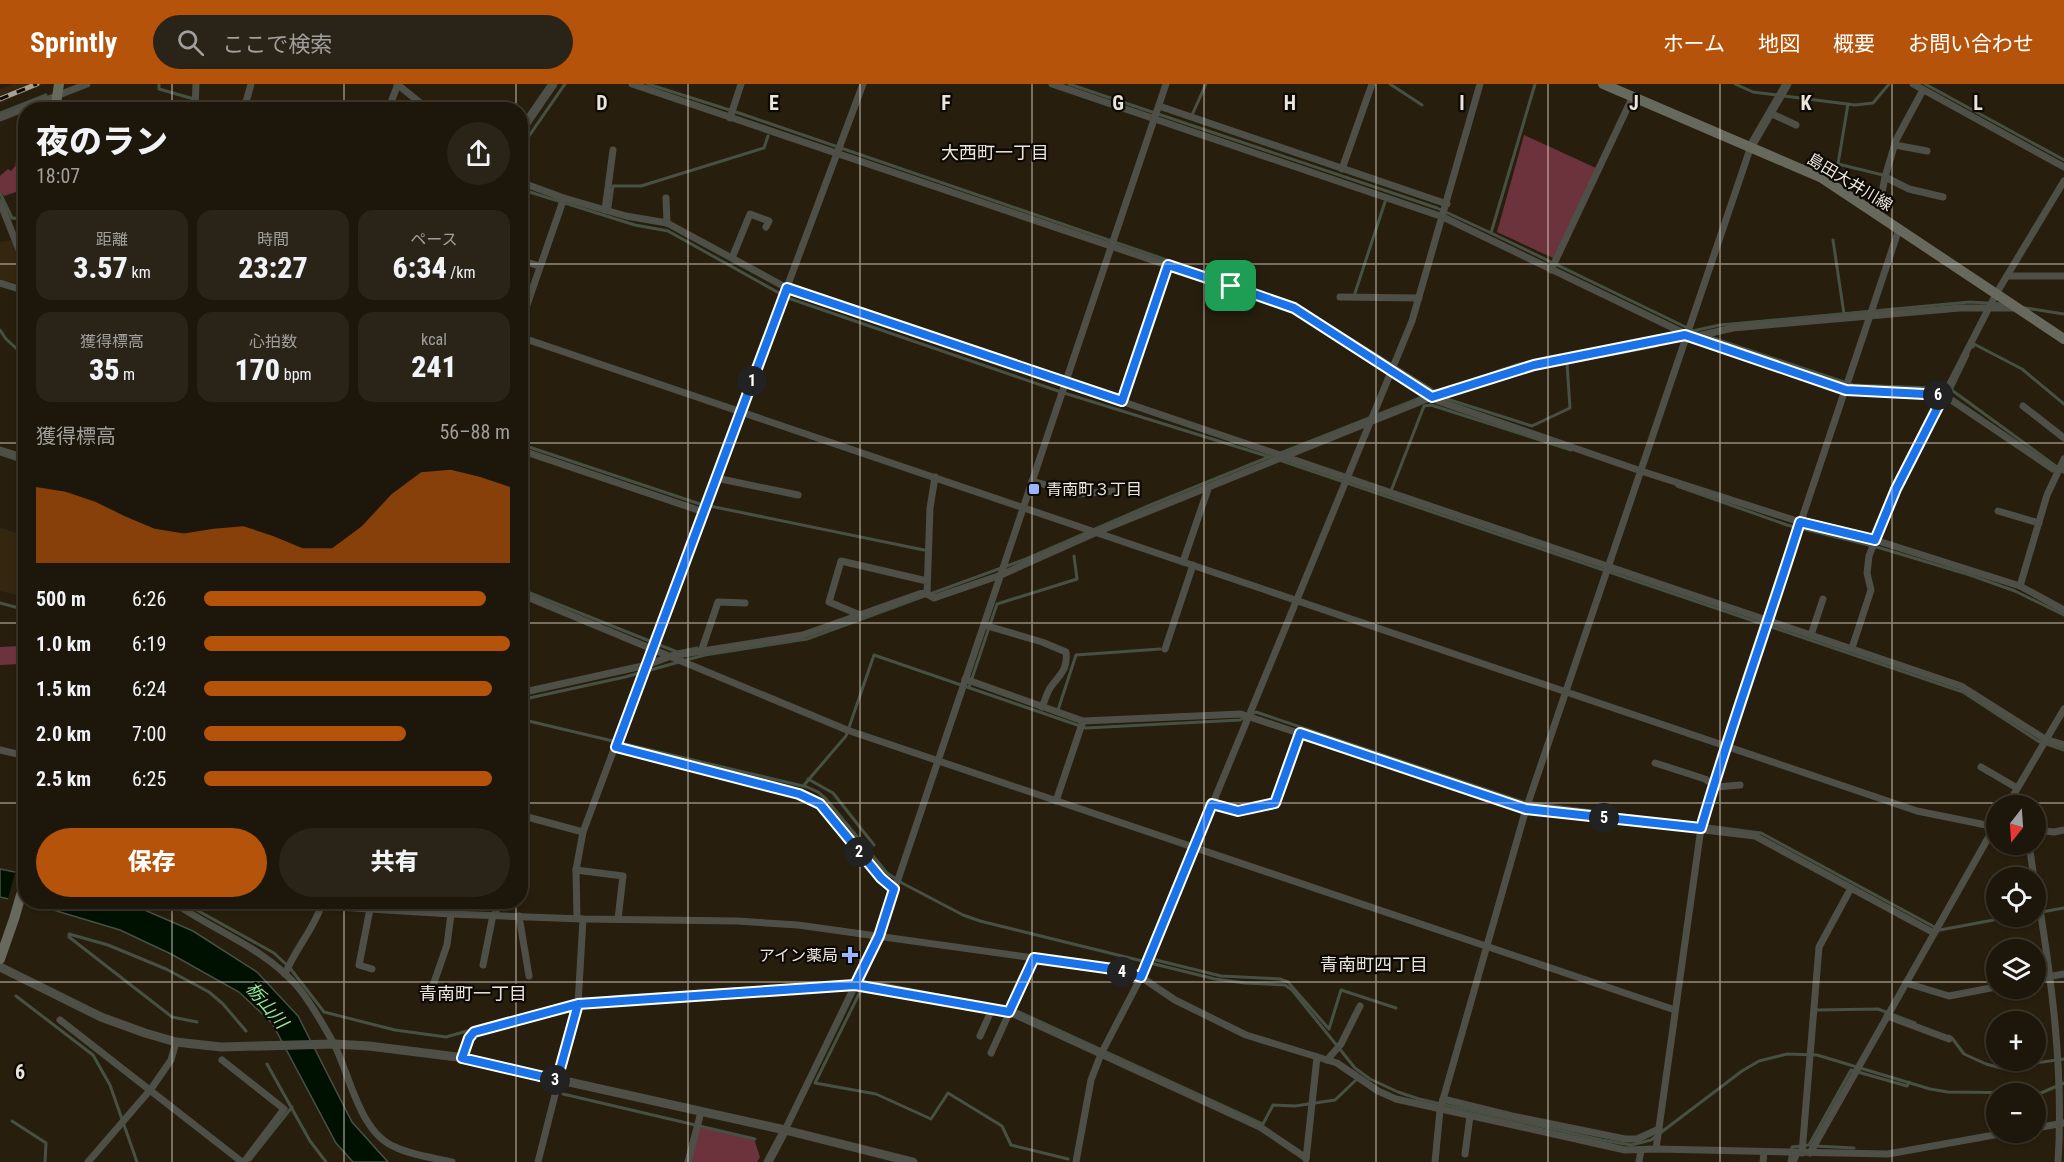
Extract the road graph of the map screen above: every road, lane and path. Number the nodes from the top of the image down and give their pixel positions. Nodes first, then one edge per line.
1 (59, 84) edge
2 (87, 84) edge
3 (196, 84) edge
4 (251, 84) edge
5 (397, 84) edge
6 (553, 84) edge
7 (632, 84) edge
8 (741, 84) edge
9 (863, 84) edge
10 (1052, 84) edge
11 (1166, 84) edge
12 (1372, 84) edge
13 (1480, 84) edge
14 (1603, 84) edge
15 (1787, 84) edge
16 (1913, 84) edge
17 (1923, 90) junction
18 (57, 96) junction
19 (1633, 96) junction
20 (41, 102) edge
21 (56, 102) edge
22 (195, 102) edge
23 (246, 102) dead end
24 (391, 102) edge
25 (419, 102) edge
26 (1159, 106) junction
27 (18, 111) edge
28 (1770, 113) junction
29 (0, 118) edge
30 (730, 118) junction
31 (1154, 119) junction
32 (528, 120) edge
33 (1796, 125) dead end
34 (1895, 145) junction
35 (1751, 146) junction
36 (613, 150) dead end
37 (1927, 151) dead end
38 (836, 154) junction
39 (2064, 167) edge
40 (1342, 169) junction
41 (1885, 177) junction
42 (2064, 181) edge
43 (528, 185) edge
44 (1943, 197) dead end
45 (564, 198) junction
46 (666, 198) dead end
47 (0, 202) edge
48 (1447, 204) junction
49 (605, 210) junction
50 (1878, 214) junction
51 (1443, 217) junction
52 (667, 224) junction
53 (766, 227) dead end
54 (1899, 229) junction
55 (1113, 246) junction
56 (18, 248) edge
57 (732, 258) junction
58 (528, 263) edge
59 (1168, 265) junction
60 (539, 266) junction
61 (1551, 270) junction
62 (2007, 276) junction
63 (2064, 276) edge
64 (0, 283) edge
65 (787, 288) junction
66 (18, 289) edge
67 (1996, 294) junction
68 (1340, 297) dead end
69 (1419, 298) junction
70 (528, 300) edge
71 (1989, 307) junction
72 (2018, 309) junction
73 (1870, 316) junction
74 (1689, 336) junction
75 (2064, 339) edge
76 (528, 340) edge
77 (1391, 371) junction
78 (1066, 382) junction
79 (1846, 390) junction
80 (1944, 395) junction
81 (1432, 397) junction
82 (1122, 401) junction
83 (2023, 406) dead end
84 (741, 411) junction
85 (1370, 421) junction
86 (2064, 438) edge
87 (0, 450) edge
88 (528, 453) edge
89 (18, 456) edge
90 (1284, 456) junction
91 (2064, 459) edge
92 (2062, 469) edge
93 (1641, 471) junction
94 (935, 477) junction
95 (1347, 477) junction
96 (716, 478) junction
97 (1032, 481) junction
98 (1208, 489) junction
99 (1114, 491) dead end
100 (798, 495) dead end
101 (1023, 507) junction
102 (1998, 511) dead end
103 (704, 512) junction
104 (1800, 522) junction
105 (2039, 523) junction
106 (1097, 532) junction
107 (1875, 540) junction
108 (1183, 562) junction
109 (1193, 565) junction
110 (1607, 566) junction
111 (1000, 575) junction
112 (927, 582) junction
113 (2020, 586) junction
114 (927, 594) junction
115 (528, 597) edge
116 (1823, 598) dead end
117 (1296, 600) junction
118 (745, 603) dead end
119 (2064, 610) edge
120 (860, 615) junction
121 (1769, 621) junction
122 (984, 625) junction
123 (1811, 635) junction
124 (653, 648) junction
125 (1852, 648) junction
126 (1165, 649) dead end
127 (701, 652) junction
128 (671, 656) junction
129 (647, 665) junction
130 (965, 679) junction
131 (528, 691) edge
132 (1566, 692) junction
133 (1042, 707) junction
134 (2064, 709) edge
135 (1248, 716) junction
136 (1083, 721) junction
137 (1300, 733) junction
138 (2045, 738) junction
139 (1726, 745) junction
140 (2064, 745) edge
141 (616, 747) junction
142 (0, 750) edge
143 (18, 754) edge
144 (938, 760) junction
145 (1655, 764) dead end
146 (1981, 767) dead end
147 (1714, 784) junction
148 (1740, 785) dead end
149 (2017, 788) junction
150 (2013, 795) edge
151 (1056, 801) junction
152 (1212, 804) junction
153 (1526, 809) junction
154 (528, 817) edge
155 (1986, 824) edge
156 (1701, 828) junction
157 (2064, 830) edge
158 (2046, 831) edge
159 (583, 832) junction
160 (1986, 843) edge
161 (1194, 848) junction
162 (576, 870) junction
163 (1851, 888) junction
164 (894, 889) junction
165 (18, 907) edge
166 (183, 909) edge
167 (320, 909) edge
168 (370, 909) joint
169 (495, 909) edge
170 (451, 914) junction
171 (494, 915) junction
172 (519, 916) junction
173 (580, 919) junction
174 (618, 919) junction
175 (2043, 927) edge
176 (1934, 933) junction
177 (879, 936) junction
178 (1486, 947) junction
179 (1034, 958) junction
180 (0, 959) edge
181 (483, 965) dead end
182 (0, 967) edge
183 (372, 969) dead end
184 (285, 974) junction
185 (2064, 974) edge
186 (529, 976) dead end
187 (2051, 976) junction
188 (1141, 977) junction
189 (2046, 977) edge
190 (1906, 983) junction
191 (855, 985) junction
192 (1986, 989) edge
193 (429, 997) dead end
194 (578, 1004) junction
195 (1360, 1006) dead end
196 (1011, 1008) junction
197 (992, 1009) junction
198 (1675, 1010) junction
199 (1887, 1016) junction
200 (60, 1020) dead end
201 (980, 1036) dead end
202 (1949, 1040) dead end
203 (176, 1042) junction
204 (334, 1044) junction
205 (991, 1053) dead end
206 (1101, 1054) junction
207 (1317, 1057) junction
208 (462, 1058) junction
209 (222, 1060) dead end
210 (1327, 1060) junction
211 (557, 1080) junction
212 (151, 1089) junction
213 (1443, 1099) junction
214 (1440, 1110) junction
215 (701, 1112) junction
216 (1470, 1116) junction
217 (2063, 1123) edge
218 (2046, 1126) edge
219 (1659, 1129) junction
220 (785, 1130) junction
221 (1986, 1136) edge
222 (1656, 1149) junction
223 (1641, 1150) junction
224 (1764, 1152) junction
225 (1803, 1153) junction
226 (1465, 1154) dead end
227 (1306, 1160) edge
228 (88, 1162) edge
229 (243, 1162) edge
230 (452, 1162) edge
231 (538, 1162) edge
232 (688, 1162) edge
233 (768, 1162) edge
234 (913, 1162) edge
235 (1076, 1162) edge
236 (1435, 1162) edge
237 (1639, 1162) edge
238 (1763, 1162) edge
239 (1793, 1162) edge
240 (2058, 1162) edge

1 - 18 main road
2 - 18 street
3 - 22 street
4 - 23 street
5 - 24 street
5 - 25 street
6 - 32 street
7 - 30 street
8 - 30 street
9 - 38 street
10 - 31 street
11 - 26 street
12 - 40 street
13 - 48 street
14 - 19 main road, 島田大井川線
15 - 28 street
16 - 17 street
17 - 34 street
17 - 39 street
18 - 20 street
18 - 21 main road
19 - 35 main road, 島田大井川線
19 - 61 street
26 - 31 street
26 - 40 street
27 - 29 street
28 - 33 street
28 - 35 street
30 - 38 street
31 - 51 street
31 - 55 street
34 - 37 street
34 - 41 street
35 - 50 main road, 島田大井川線
35 - 74 street
36 - 49 street
38 - 55 street
38 - 65 street
40 - 48 street
41 - 44 street
41 - 50 street
42 - 62 street
43 - 45 street
45 - 49 street
45 - 60 street
46 - 52 street
47 - 56 street
48 - 51 street
49 - 52 street
50 - 54 main road, 島田大井川線
51 - 61 street
51 - 69 street
52 - 57 street
53 - 57 street
54 - 67 main road, 島田大井川線
54 - 73 street
55 - 59 street
55 - 78 street
57 - 65 street
58 - 60 street
59 - 77 street
59 - 82 street
60 - 70 street
61 - 74 street
62 - 63 street
62 - 67 street
64 - 66 street
65 - 78 street
65 - 84 street
67 - 71 street
67 - 72 main road, 島田大井川線
68 - 69 street
69 - 77 street
71 - 72 street
71 - 73 street
71 - 80 street
72 - 75 main road, 島田大井川線
73 - 74 street
73 - 79 street
74 - 79 street
74 - 81 street
74 - 93 street
76 - 84 street
77 - 81 street
77 - 85 street
78 - 82 street
78 - 97 street
79 - 80 street
79 - 104 street
80 - 92 street
80 - 107 street
81 - 85 street
81 - 93 street
82 - 90 street
83 - 86 street
84 - 94 street
84 - 96 street
85 - 90 street
85 - 95 street
87 - 89 street
88 - 103 street
90 - 95 street
90 - 98 street
91 - 92 street
92 - 105 street
93 - 104 street
93 - 110 street
94 - 101 street
94 - 112 street
95 - 110 street
95 - 117 street
96 - 100 street
96 - 103 street
97 - 99 street
97 - 101 street
98 - 106 street
98 - 108 street
101 - 106 street
101 - 111 street
102 - 105 street
103 - 124 street
104 - 107 street
104 - 121 street
105 - 113 street
106 - 108 street
106 - 111 street
107 - 113 street
107 - 125 street
108 - 109 street
109 - 117 street
109 - 126 street
110 - 121 street
110 - 132 street
111 - 114 street
111 - 122 street
112 - 114 street
112 - 120 street
113 - 119 street
114 - 120 street
115 - 124 street
116 - 123 street
117 - 132 street
117 - 135 street
118 - 127 street
120 - 127 street
121 - 123 street
121 - 139 street
122 - 130 street
122 - 133 street
123 - 125 street
124 - 128 street
124 - 129 street
125 - 138 street
127 - 128 street
128 - 129 street
128 - 144 street
129 - 131 street
129 - 141 street
130 - 133 street
130 - 144 street
132 - 139 street
132 - 153 street
133 - 136 street
134 - 138 street
135 - 136 street
135 - 137 street
135 - 152 street
136 - 151 street
137 - 152 street
137 - 153 street
138 - 140 street
138 - 149 street
139 - 147 street
139 - 155 street
141 - 159 street
141 - 164 street
142 - 143 street
144 - 151 street
144 - 164 street
145 - 147 street
146 - 149 street
147 - 148 street
147 - 156 street
149 - 150 street
151 - 161 street
152 - 161 street
153 - 156 street
153 - 178 street
154 - 159 street
156 - 163 street
156 - 198 street
157 - 158 street
159 - 162 street
160 - 176 street
161 - 178 street
161 - 188 street
162 - 173 street
162 - 174 street
163 - 176 street
163 - 225 street
164 - 177 street
165 - 180 main road
166 - 184 street
167 - 184 street
168 - 170 street
168 - 183 street
169 - 171 street
170 - 171 street
170 - 193 street
171 - 172 street
171 - 181 street
172 - 173 street
172 - 186 street
173 - 174 street
173 - 194 street
174 - 177 street
175 - 187 street
176 - 190 street
177 - 179 street
177 - 191 street
178 - 198 street
178 - 213 street
179 - 188 street
179 - 196 street
182 - 203 street
184 - 204 street
185 - 187 street
187 - 189 street
187 - 217 street
188 - 206 street
188 - 207 street
190 - 192 street
190 - 199 street
191 - 194 street
191 - 197 street
191 - 220 street
194 - 208 street
194 - 211 street
195 - 210 street
196 - 197 street
196 - 205 street
196 - 206 street
197 - 201 street
198 - 219 street
199 - 202 street
199 - 225 street
200 - 212 street
203 - 204 street
203 - 212 street
204 - 208 street
204 - 230 street
206 - 227 street
206 - 235 street
207 - 210 street
207 - 227 street
208 - 211 street
209 - 229 street
210 - 214 street
211 - 215 street
211 - 231 street
212 - 228 street
212 - 229 street
213 - 214 street
213 - 219 street
214 - 216 street
214 - 236 street
215 - 220 street
215 - 232 street
216 - 223 street
216 - 226 street
217 - 218 street
217 - 240 street
219 - 222 street
220 - 233 street
220 - 234 street
221 - 225 street
222 - 223 street
222 - 224 street
223 - 237 street
224 - 225 street
224 - 238 street
225 - 239 street

